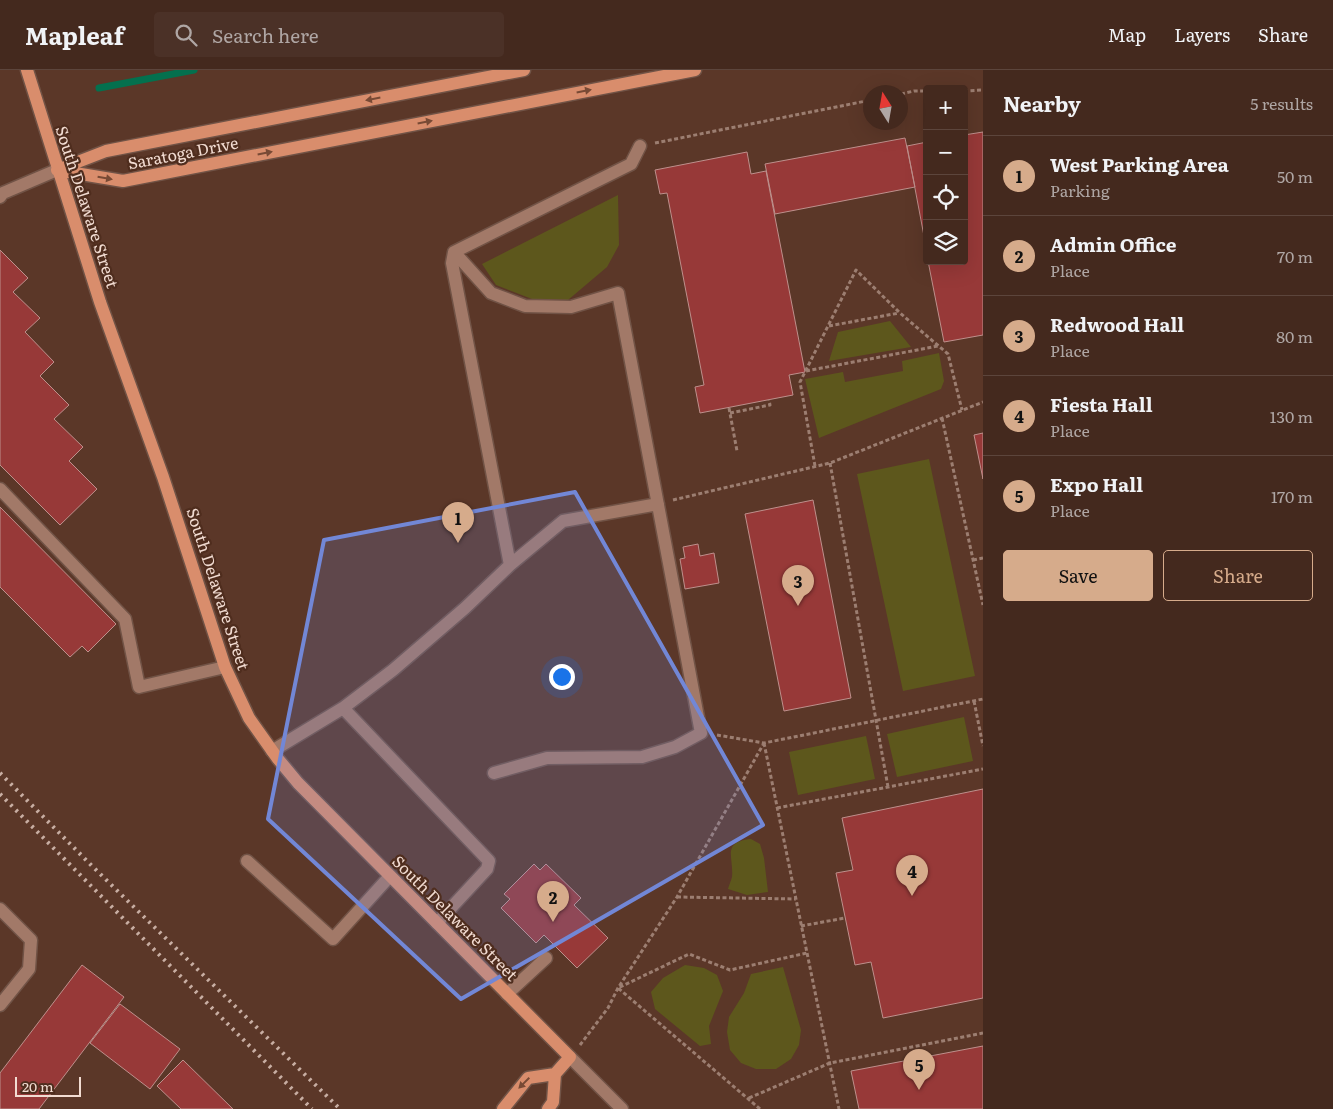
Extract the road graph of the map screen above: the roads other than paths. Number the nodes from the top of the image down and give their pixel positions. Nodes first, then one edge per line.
1 (27, 70) edge
2 (524, 70) edge
3 (695, 70) edge
4 (640, 146) road end
5 (57, 170) junction
6 (0, 197) edge
7 (454, 252) junction
8 (0, 489) edge
9 (658, 504) junction
10 (510, 564) junction
11 (225, 667) junction
12 (343, 708) junction
13 (272, 751) junction
14 (494, 772) dead end
15 (247, 861) dead end
16 (390, 876) junction
17 (0, 909) edge
18 (437, 923) junction
19 (546, 958) dead end
20 (507, 994) junction
21 (0, 1005) edge
22 (570, 1057) junction
23 (555, 1074) junction
24 (502, 1109) edge
25 (548, 1109) edge
26 (622, 1109) edge

1 - 5 main road, South Delaware Street
2 -> 5 main road, Saratoga Drive
5 -> 3 main road, Saratoga Drive
4 - 7 street
5 - 6 street
5 - 11 main road, South Delaware Street
7 - 9 street
7 - 10 street
8 - 11 street
9 - 10 street
9 - 14 street
10 - 12 street
11 - 13 main road, South Delaware Street
12 - 13 street
12 - 18 street
13 - 16 main road, South Delaware Street
15 - 16 street
16 - 18 main road, South Delaware Street
17 - 21 street
18 - 20 main road, South Delaware Street
19 - 20 street
20 - 22 main road, South Delaware Street
22 - 23 main road
22 - 26 street, South Delaware Street
23 -> 24 main road
23 - 25 main road

